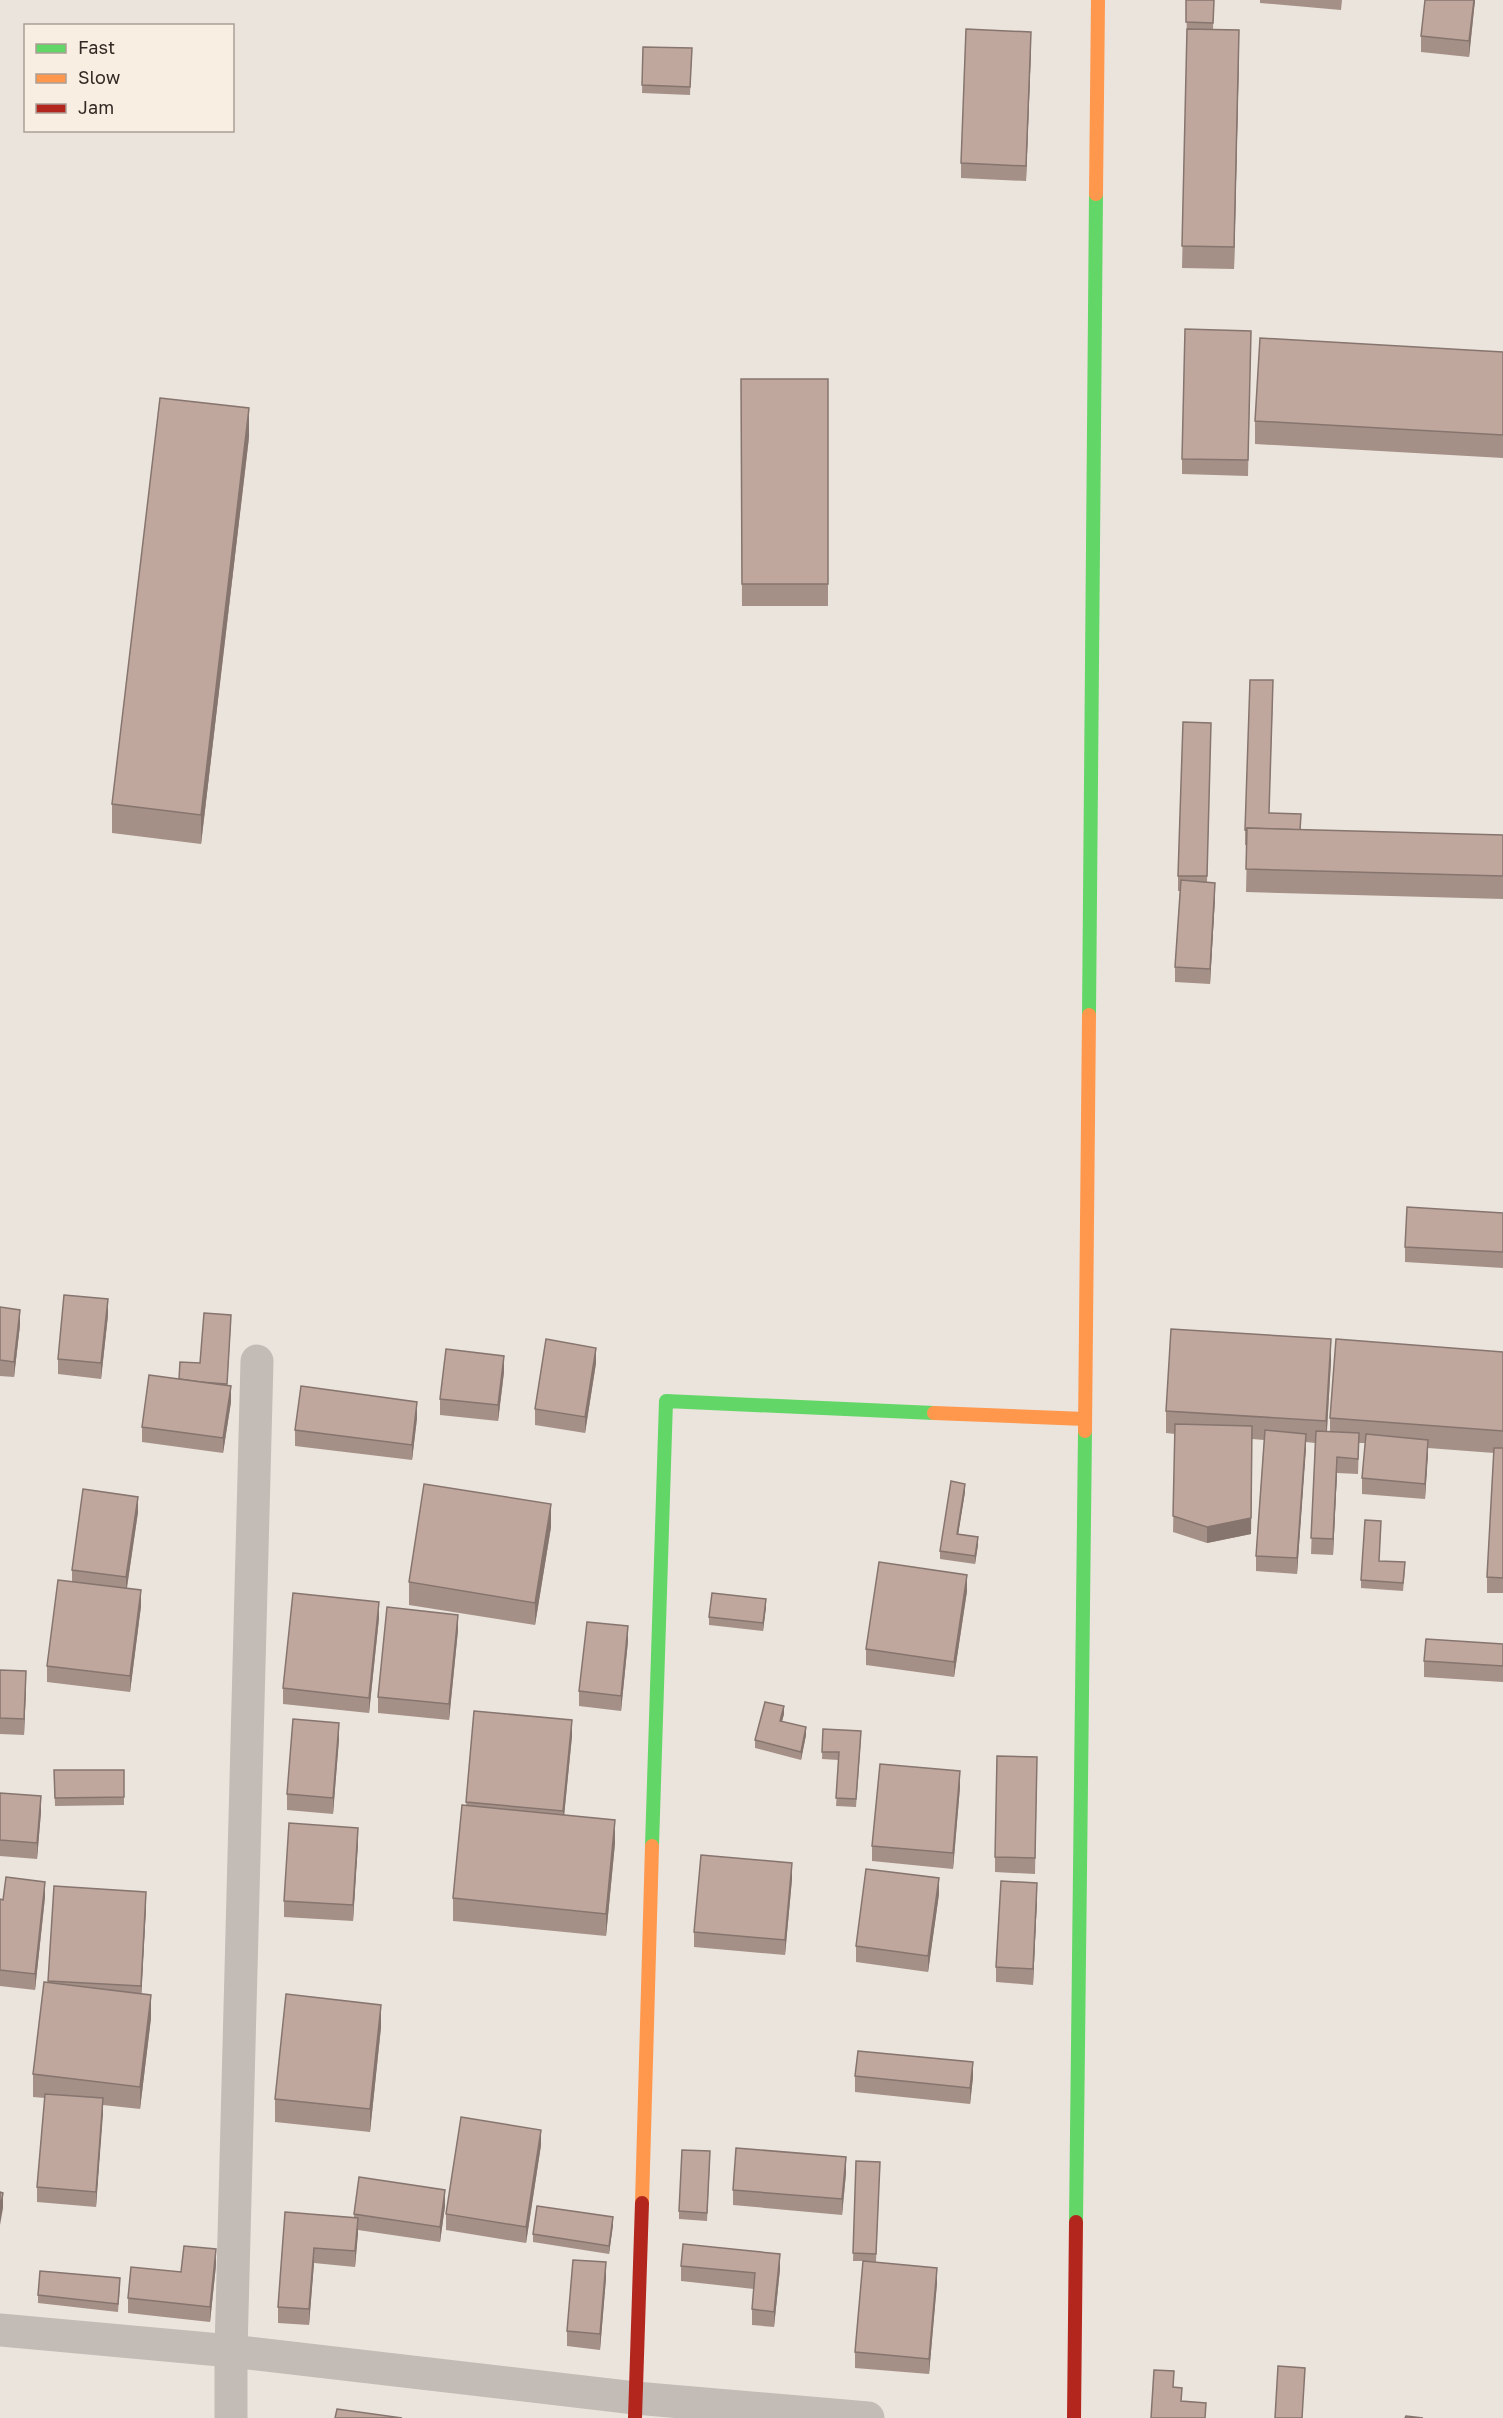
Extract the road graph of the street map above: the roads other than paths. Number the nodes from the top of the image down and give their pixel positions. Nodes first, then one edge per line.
1 (1098, 0) edge
2 (257, 1361) dead end
3 (1085, 1419) junction
4 (0, 2330) edge
5 (231, 2350) junction
6 (635, 2408) edge
7 (231, 2418) edge
8 (868, 2418) edge
9 (1074, 2418) edge

1 - 3 street
2 - 5 street
3 - 6 street
3 - 9 street
4 - 5 street
5 - 6 street
5 - 7 street
6 - 8 street

